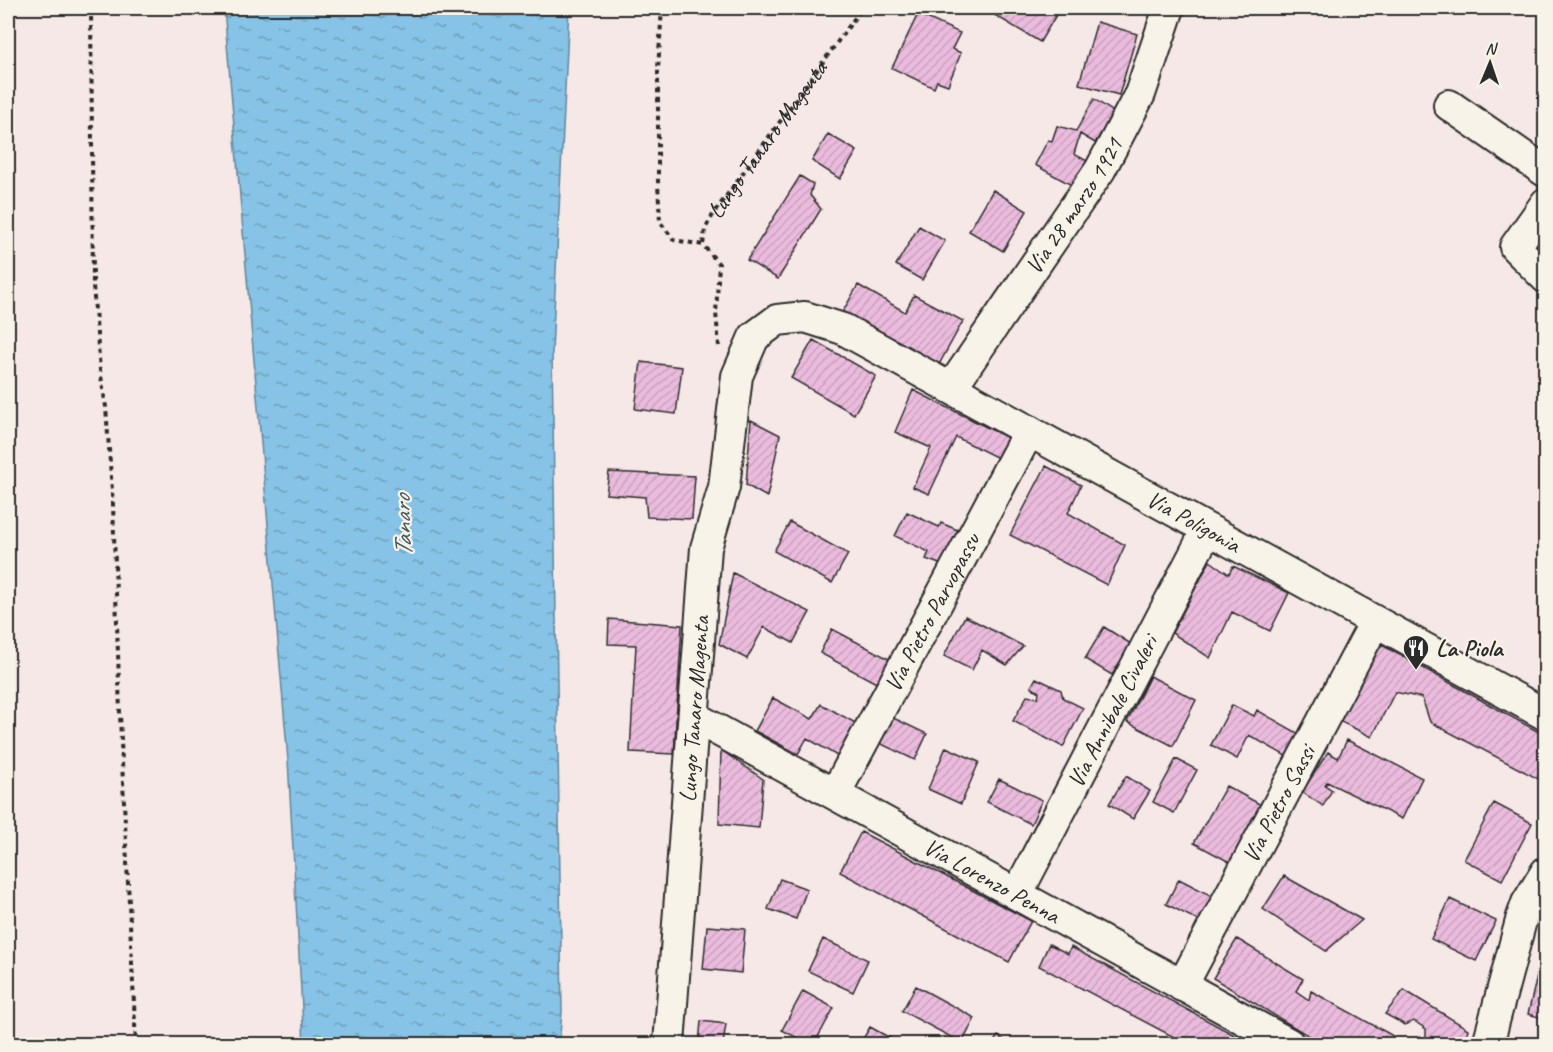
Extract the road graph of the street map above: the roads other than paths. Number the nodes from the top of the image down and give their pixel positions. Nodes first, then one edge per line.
1 (1169, 8) edge
2 (1449, 105) dead end
3 (1545, 172) edge
4 (1545, 203) edge
5 (1545, 278) edge
6 (843, 329) joint
7 (951, 388) junction
8 (1029, 431) junction
9 (1207, 530) junction
10 (1375, 622) junction
11 (1545, 715) edge
12 (694, 717) junction
13 (835, 794) junction
14 (1545, 872) edge
15 (1017, 894) junction
16 (1182, 986) junction
17 (669, 1044) edge
18 (1289, 1044) edge
19 (1488, 1044) edge

1 - 7 street, Via 28 marzo 1921
2 - 3 street
4 - 5 street
6 - 7 street, Via Poligonia
6 - 12 street, Lungo Tanaro Magenta
7 - 8 street, Via Poligonia
8 - 9 street, Via Poligonia
8 - 13 street, Via Pietro Parvopassu
9 - 10 street, Via Poligonia
9 - 15 street, Via Annibale Civaleri
10 - 11 street, Via Poligonia
10 - 16 street, Via Pietro Sassi
12 - 13 street, Via Lorenzo Penna
12 - 17 street, Lungo Tanaro Magenta
13 - 15 street, Via Lorenzo Penna
14 - 19 street
15 - 16 street, Via Lorenzo Penna
16 - 18 street, Via Lorenzo Penna

